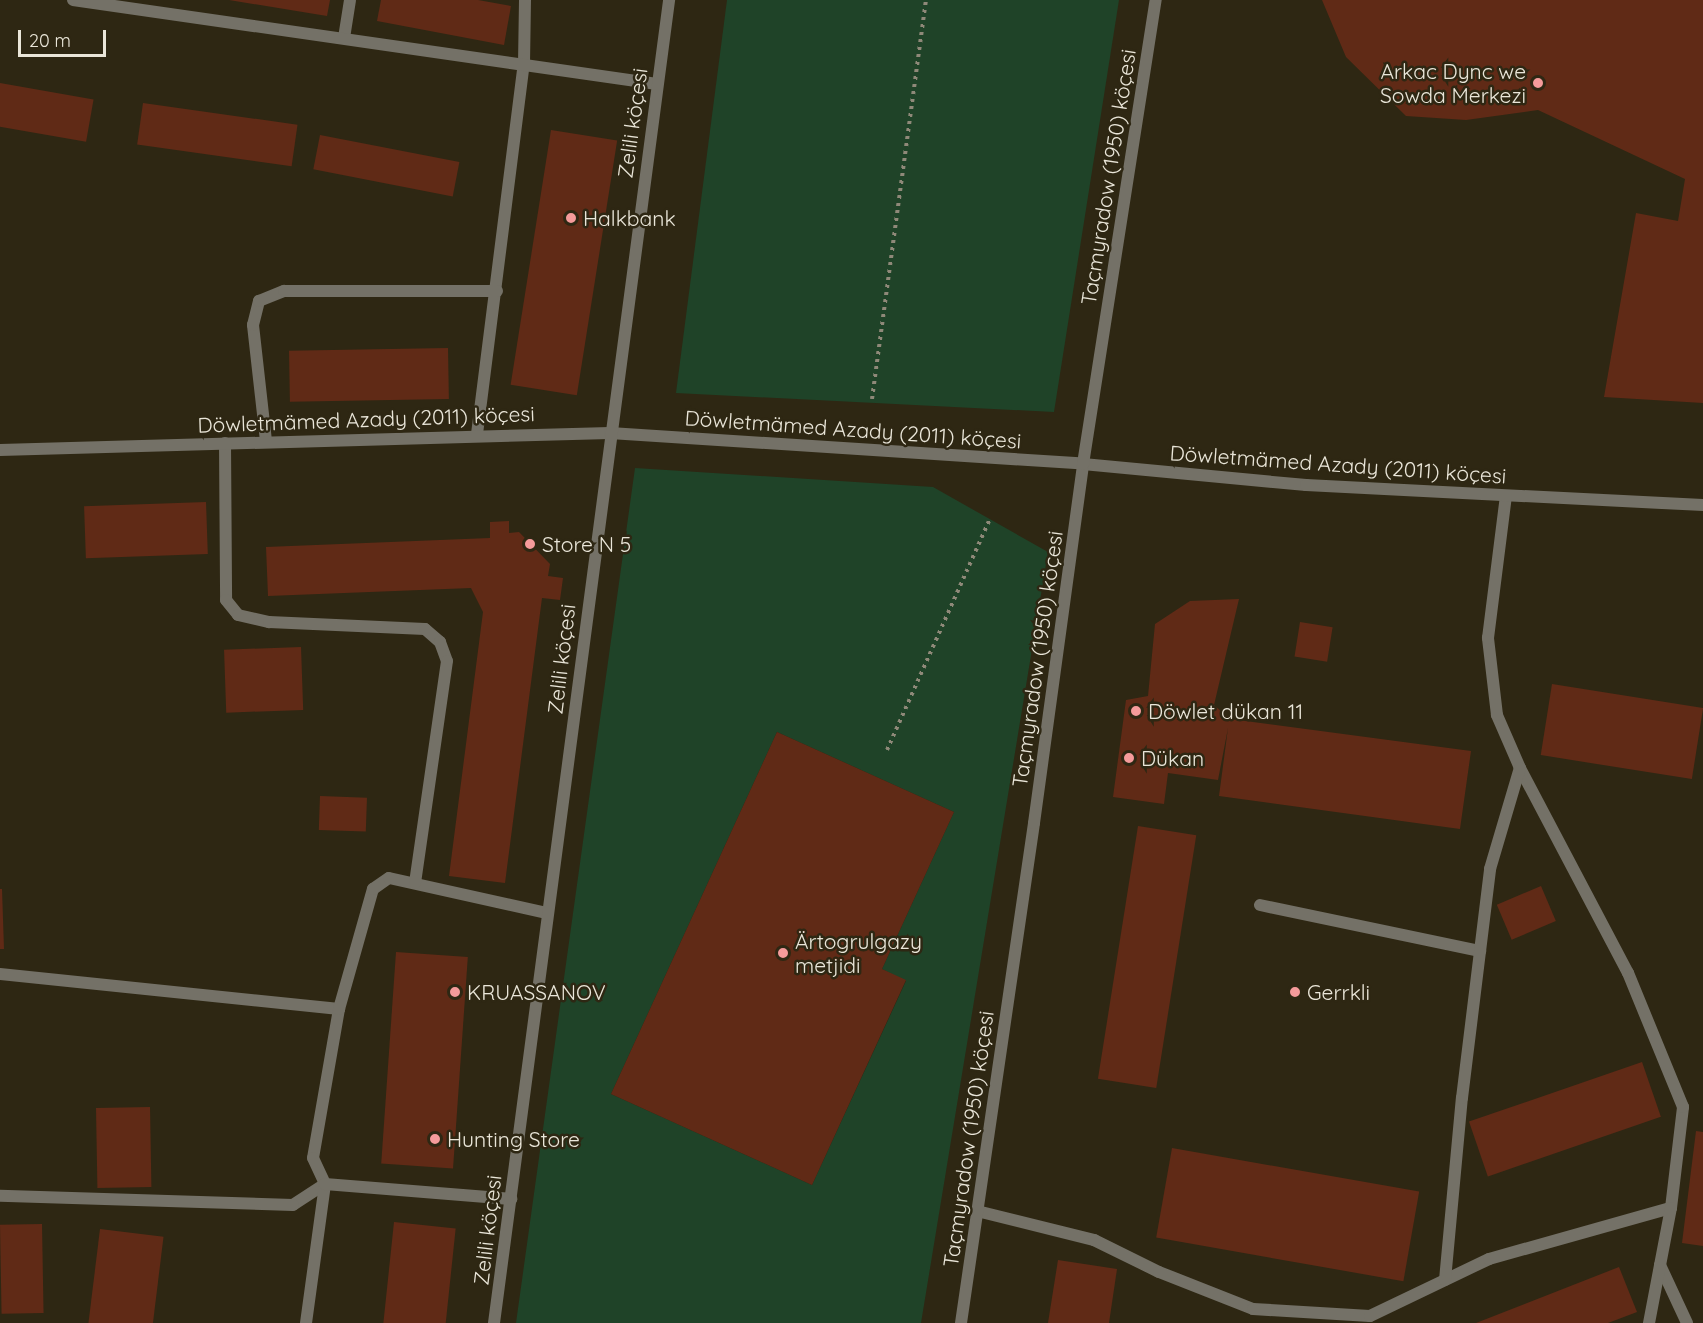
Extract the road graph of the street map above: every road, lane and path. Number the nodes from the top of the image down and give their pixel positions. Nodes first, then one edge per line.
1 (73, 0) edge
2 (350, 0) edge
3 (525, 0) edge
4 (669, 0) edge
5 (926, 0) edge
6 (1156, 0) edge
7 (344, 38) junction
8 (524, 64) junction
9 (657, 84) junction
10 (497, 291) junction
11 (873, 399) dead end
12 (610, 433) junction
13 (477, 434) junction
14 (266, 441) junction
15 (225, 443) junction
16 (0, 450) edge
17 (1083, 464) junction
18 (1506, 496) junction
19 (1703, 505) edge
20 (990, 519) dead end
21 (886, 750) dead end
22 (1520, 768) junction
23 (415, 884) junction
24 (1260, 905) dead end
25 (547, 913) junction
26 (1480, 951) junction
27 (0, 974) edge
28 (339, 1009) junction
29 (325, 1184) junction
30 (0, 1196) edge
31 (511, 1199) junction
32 (1671, 1208) junction
33 (977, 1211) junction
34 (1660, 1265) junction
35 (1445, 1280) junction
36 (1370, 1320) edge
37 (306, 1323) edge
38 (495, 1323) edge
39 (961, 1323) edge
40 (1649, 1323) edge
41 (1687, 1323) edge

1 - 7 street
2 - 7 street
3 - 8 street
4 - 9 street, Zelili köçesi
5 - 11 path
6 - 17 street, Taçmyradow (1950) köçesi
7 - 8 street
8 - 9 street
8 - 10 street
9 - 12 street, Zelili köçesi
10 - 13 street
10 - 14 street
12 - 13 street, Döwletmämed Azady (2011) köçesi
12 - 17 street, Döwletmämed Azady (2011) köçesi
12 - 25 street, Zelili köçesi
13 - 14 street, Döwletmämed Azady (2011) köçesi
14 - 15 street, Döwletmämed Azady (2011) köçesi
15 - 16 street, Döwletmämed Azady (2011) köçesi
15 - 23 street
17 - 18 street, Döwletmämed Azady (2011) köçesi
17 - 33 street, Taçmyradow (1950) köçesi
18 - 19 street, Döwletmämed Azady (2011) köçesi
18 - 22 street
20 - 21 path
22 - 26 street
22 - 32 street
23 - 25 street
23 - 28 street
24 - 26 street
25 - 31 street, Zelili köçesi
26 - 35 street
27 - 28 street
28 - 29 street
29 - 30 street
29 - 31 street
29 - 37 street
31 - 38 street, Zelili köçesi
32 - 34 street
32 - 35 street
33 - 36 street
33 - 39 street, Taçmyradow (1950) köçesi
34 - 40 street
34 - 41 street
35 - 36 street

